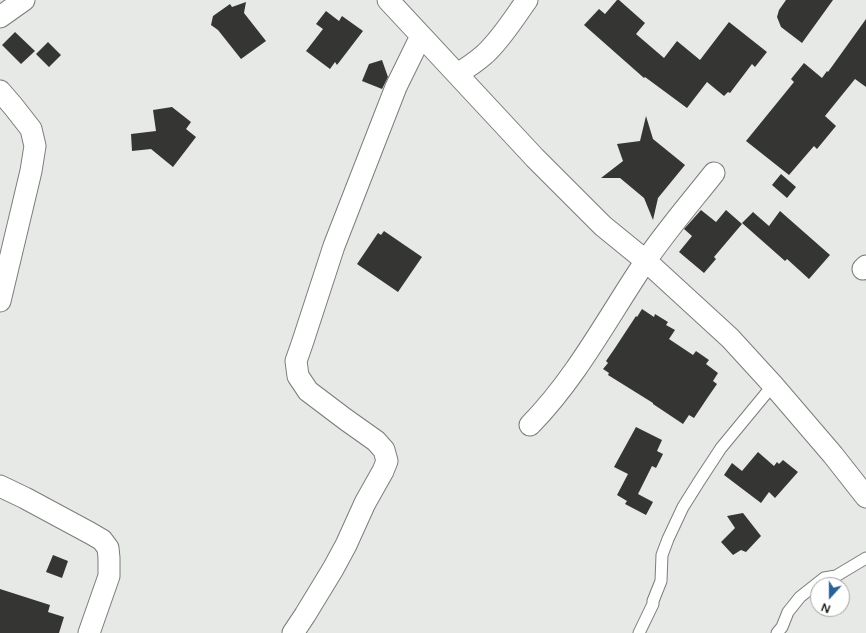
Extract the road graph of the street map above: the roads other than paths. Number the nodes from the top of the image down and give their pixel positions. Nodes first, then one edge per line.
1 (24, 0) edge
2 (388, 0) edge
3 (527, 0) edge
4 (0, 17) edge
5 (421, 36) junction
6 (457, 74) junction
7 (0, 91) edge
8 (714, 173) dead end
9 (646, 261) junction
10 (0, 300) edge
11 (773, 385) junction
12 (530, 425) dead end
13 (0, 486) edge
14 (866, 496) edge
15 (866, 558) edge
16 (89, 633) edge
17 (293, 633) edge
18 (639, 633) edge
19 (777, 633) edge

1 - 4 street
2 - 5 street
3 - 6 street
5 - 6 street
5 - 17 street
6 - 9 street
7 - 10 street
8 - 9 street
9 - 11 street
9 - 12 street
11 - 14 street
11 - 18 lane
13 - 16 street
15 - 19 lane

